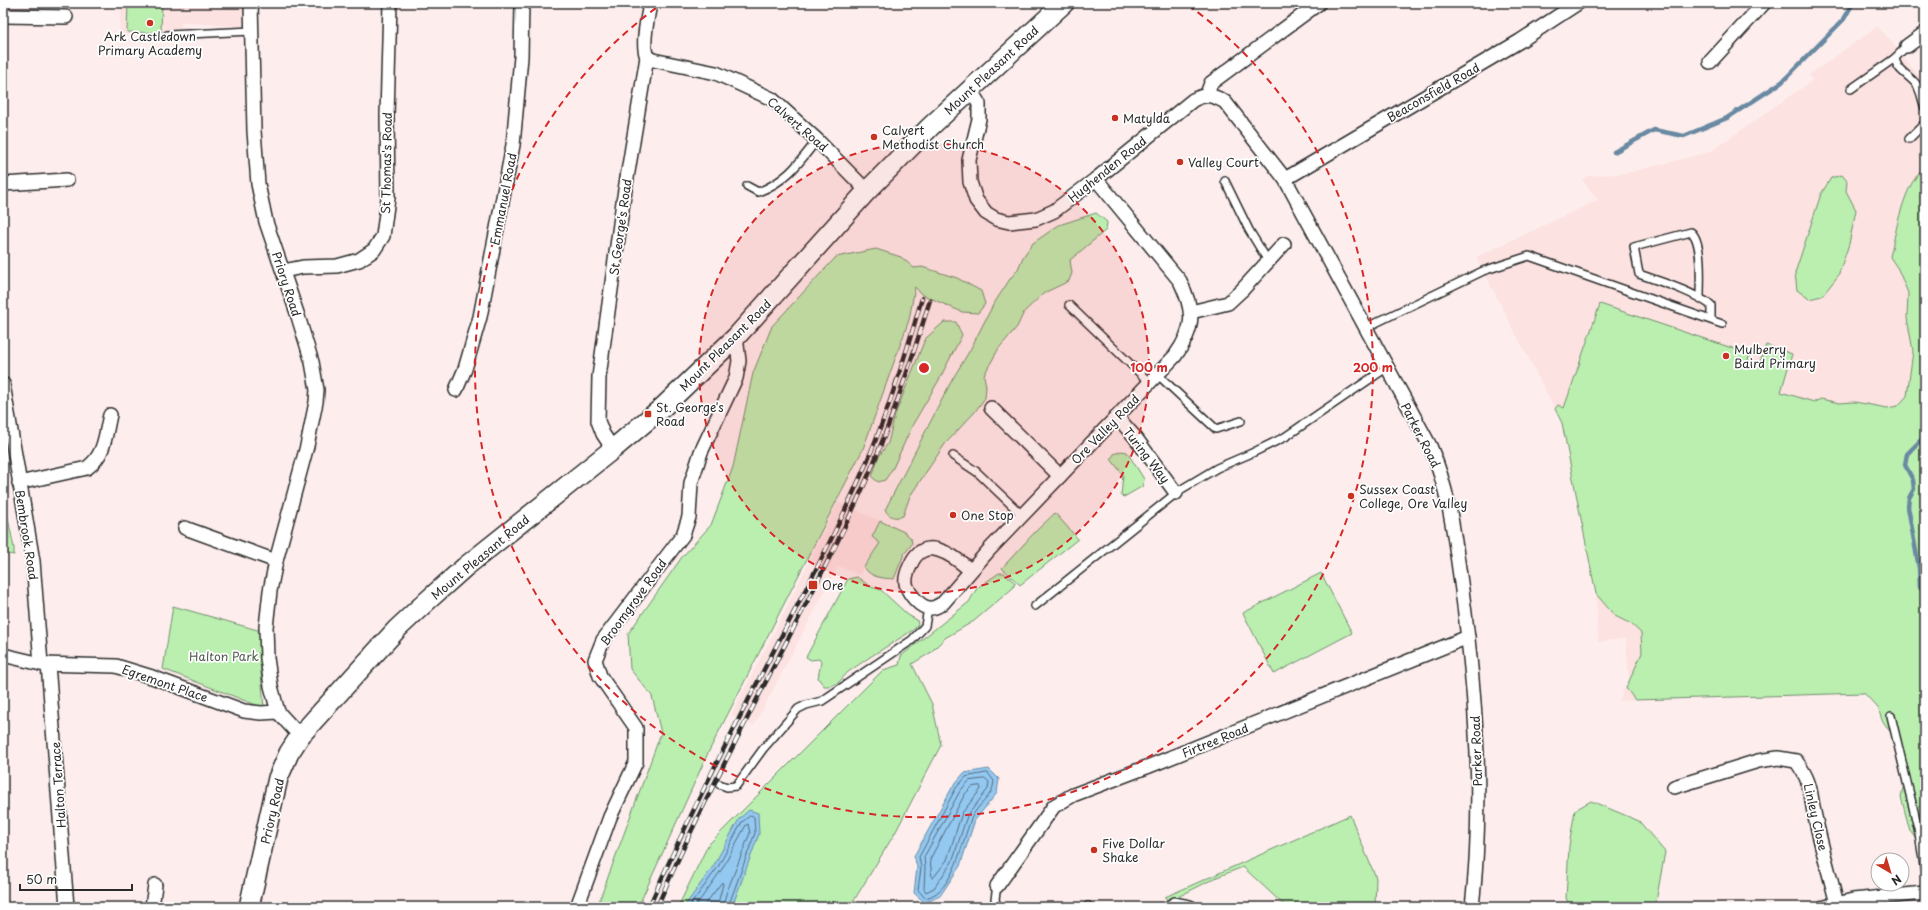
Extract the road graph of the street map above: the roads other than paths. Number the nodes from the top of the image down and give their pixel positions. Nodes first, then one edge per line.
1 (252, 3) edge
2 (390, 3) edge
3 (522, 3) edge
4 (650, 3) edge
5 (1064, 3) edge
6 (1319, 3) edge
7 (1578, 3) edge
8 (1764, 3) edge
9 (3, 16) edge
10 (66, 17) dead end
11 (252, 31) junction
12 (1925, 33) edge
13 (167, 35) dead end
14 (1907, 46) joint
15 (647, 57) junction
16 (1895, 58) junction
17 (1710, 62) dead end
18 (970, 89) junction
19 (1851, 89) dead end
20 (1206, 94) junction
21 (1925, 108) edge
22 (1925, 123) edge
23 (1909, 139) dead end
24 (818, 140) junction
25 (1096, 179) junction
26 (1286, 179) junction
27 (67, 180) dead end
28 (1225, 181) dead end
29 (3, 184) edge
30 (747, 186) dead end
31 (867, 192) junction
32 (1284, 244) dead end
33 (1268, 261) junction
34 (283, 271) junction
35 (1700, 297) junction
36 (1069, 305) dead end
37 (1191, 312) junction
38 (1711, 319) junction
39 (1722, 324) dead end
40 (1365, 328) junction
41 (736, 337) junction
42 (1386, 368) junction
43 (1153, 378) junction
44 (3, 384) edge
45 (456, 390) dead end
46 (991, 408) dead end
47 (110, 415) dead end
48 (1117, 417) junction
49 (1241, 421) dead end
50 (613, 449) junction
51 (953, 456) dead end
52 (1060, 476) junction
53 (19, 483) junction
54 (1176, 493) junction
55 (1022, 515) junction
56 (185, 528) dead end
57 (276, 561) junction
58 (970, 570) junction
59 (1035, 606) dead end
60 (928, 608) junction
61 (1468, 637) junction
62 (3, 655) edge
63 (44, 664) junction
64 (278, 712) junction
65 (1891, 716) dead end
66 (300, 736) junction
67 (719, 784) dead end
68 (1674, 787) dead end
69 (1925, 872) edge
70 (155, 885) dead end
71 (996, 886) joint
72 (1925, 893) edge
73 (1831, 905) edge
74 (67, 907) edge
75 (152, 907) edge
76 (249, 907) edge
77 (577, 907) edge
78 (998, 907) edge
79 (1170, 907) edge
80 (1190, 907) edge
81 (1472, 907) edge

1 - 11 street, Priory Road
2 - 34 street, St Thomas's Road
3 - 45 street, Emmanuel Road
4 - 15 street, St George's Road
5 - 18 street, Mount Pleasant Road
6 - 20 street, Hughenden Road
7 - 26 street, Beaconsfield Road
8 - 17 street
9 - 10 street
11 - 13 lane
11 - 34 street, Priory Road
12 - 14 street
14 - 16 lane
15 - 24 street, Calvert Road
15 - 50 street, St George's Road
16 - 19 lane
16 - 21 lane
18 - 25 street, Hughenden Road
18 - 31 street, Mount Pleasant Road
20 - 25 street, Hughenden Road
20 - 26 street, Parker Road
22 - 23 lane
24 - 30 lane
24 - 31 street, Calvert Road
25 - 37 street, Ore Valley Road
26 - 40 street, Parker Road
27 - 29 street
28 - 33 lane
31 - 41 street, Mount Pleasant Road
32 - 33 street
33 - 37 street
34 - 57 street, Priory Road
35 - 35 lane
35 - 38 lane
36 - 43 lane
37 - 43 street, Ore Valley Road
38 - 39 lane
38 - 40 lane
40 - 42 street, Parker Road
41 - 50 street, Mount Pleasant Road
41 - 77 street, Broomgrove Road
42 - 54 lane
42 - 61 street, Parker Road
43 - 48 street, Ore Valley Road
43 - 49 lane
44 - 53 street, Bembrook Road
46 - 52 street
47 - 53 street
48 - 52 street, Ore Valley Road
48 - 54 street, Turing Way
50 - 66 street, Mount Pleasant Road
51 - 55 lane
52 - 55 street, Ore Valley Road
53 - 63 street, Bembrook Road
54 - 59 lane
55 - 58 street, Ore Valley Road
56 - 57 street
57 - 64 street, Priory Road
58 - 60 street, Ore Valley Road
58 - 60 street
60 - 67 lane
61 - 71 street, Firtree Road
61 - 81 street, Parker Road
62 - 63 street, Egremont Place
63 - 64 street, Egremont Place
63 - 74 street, Halton Terrace
64 - 66 street, Priory Road
65 - 69 lane
66 - 76 street, Priory Road
68 - 73 street, Linley Close
70 - 75 street
71 - 78 lane
72 - 73 street
79 - 80 street

